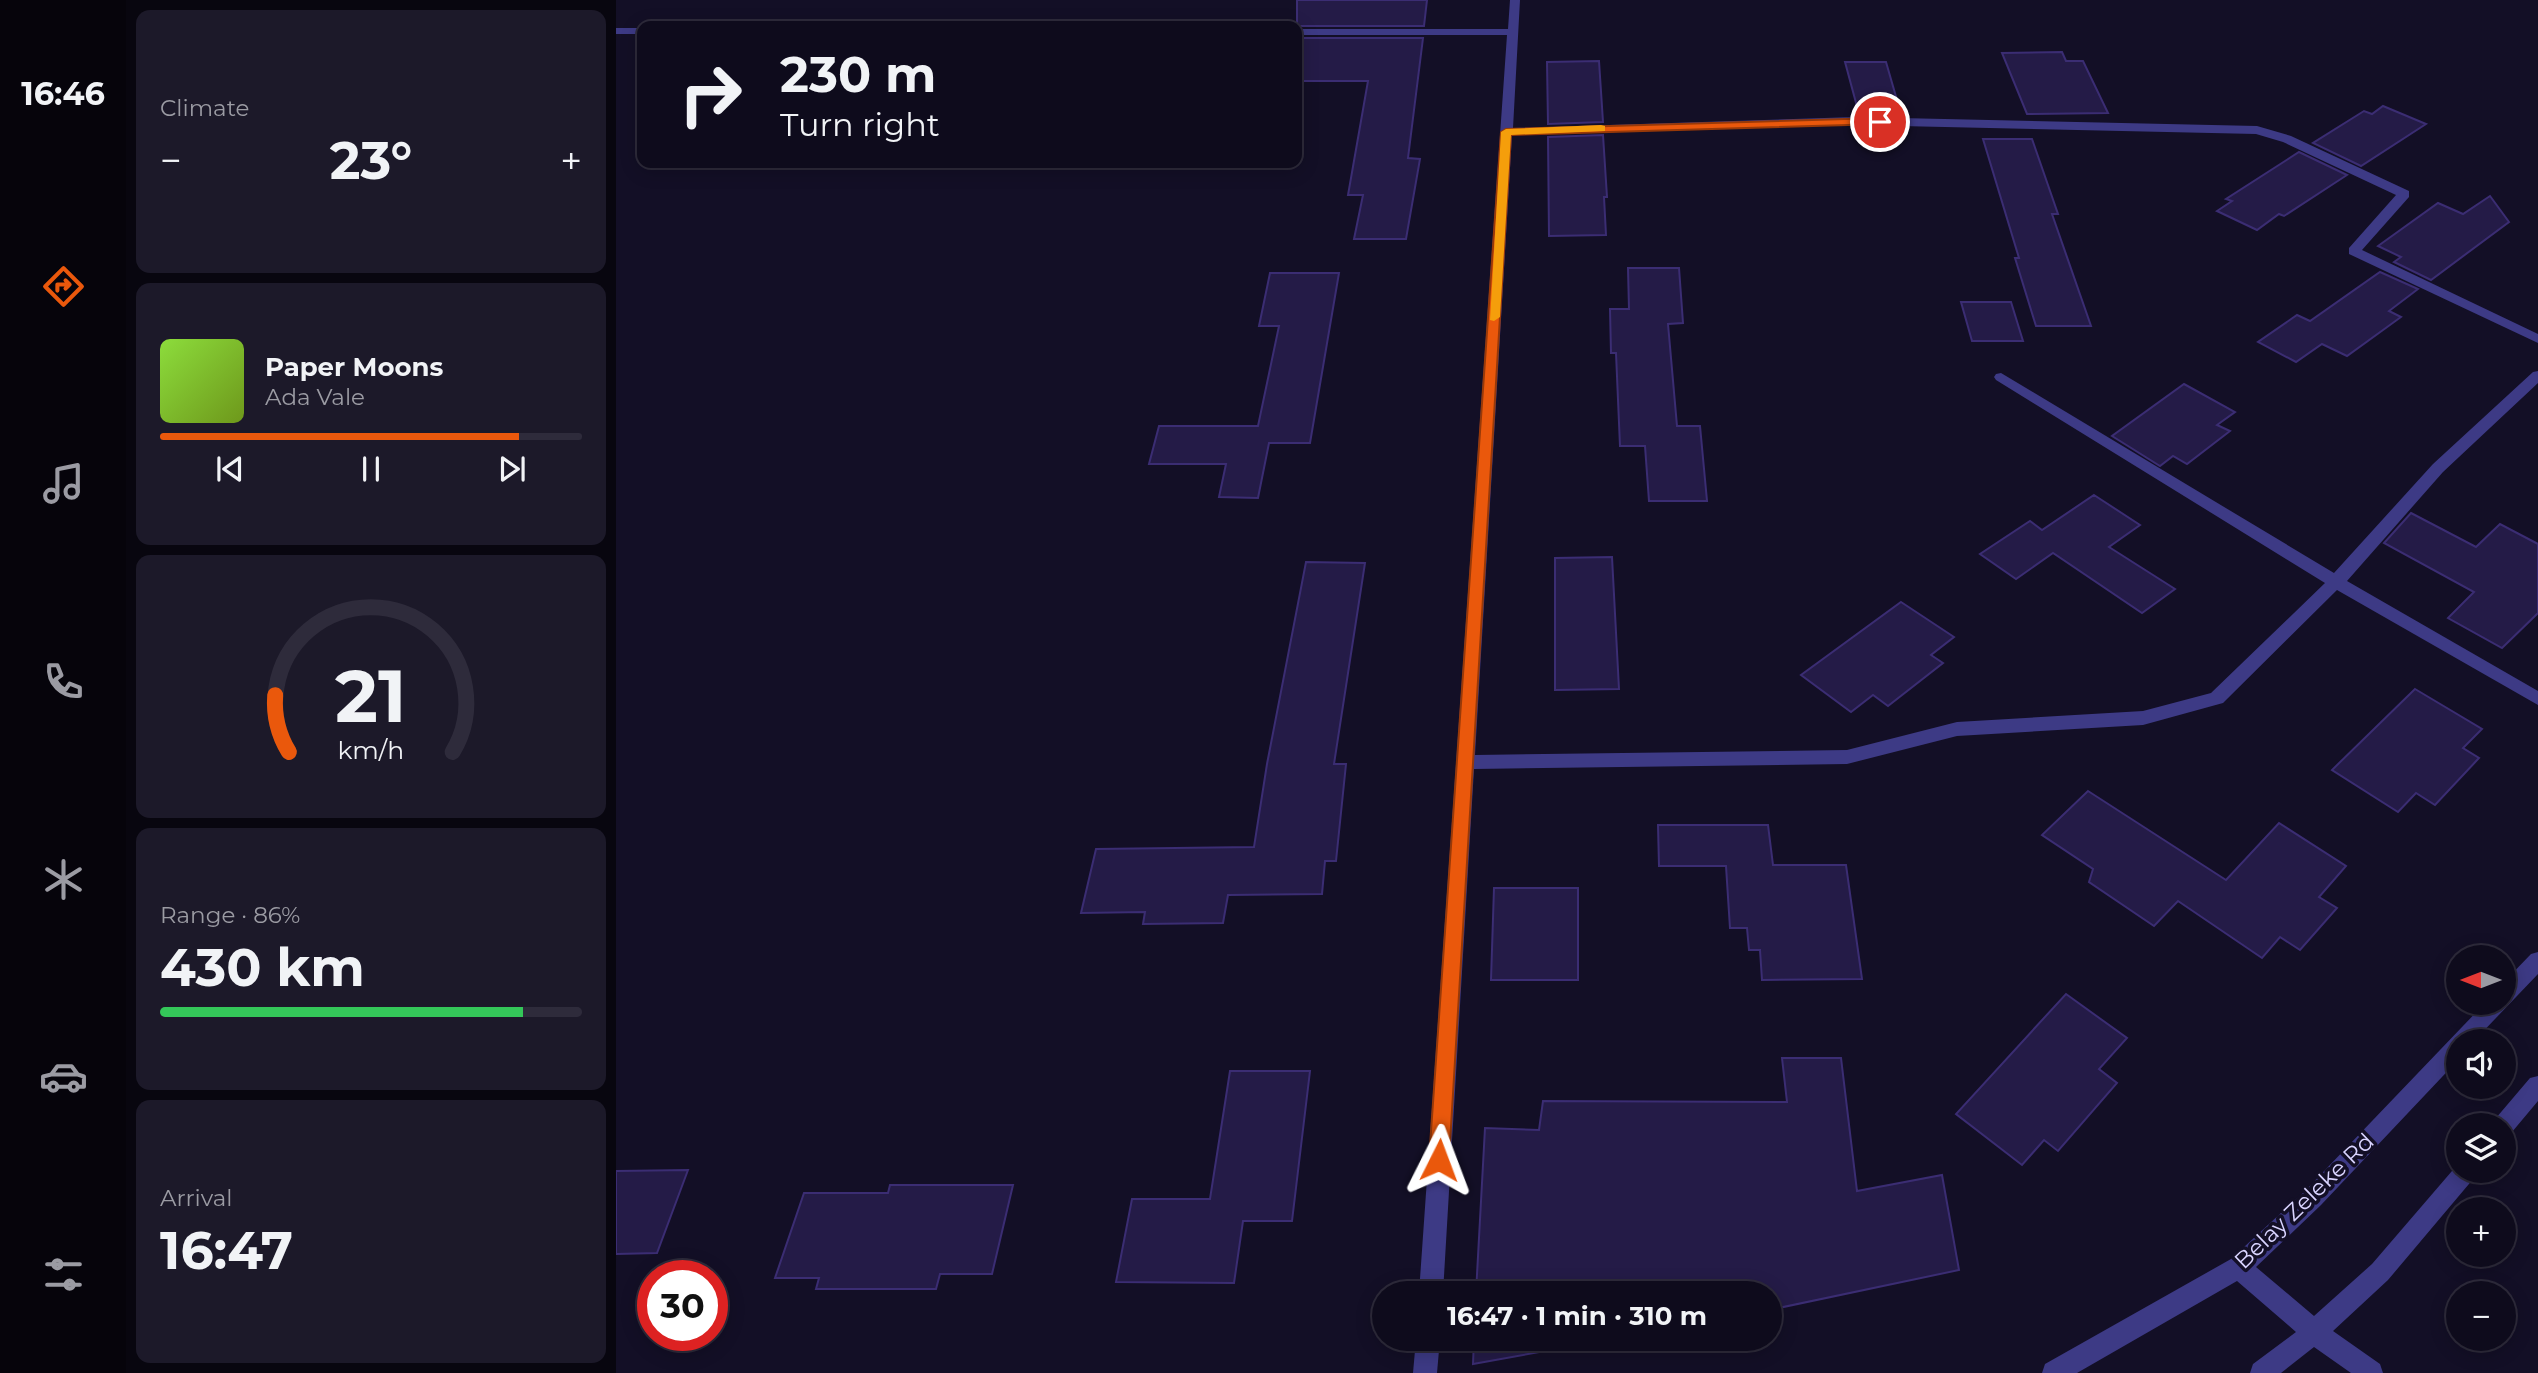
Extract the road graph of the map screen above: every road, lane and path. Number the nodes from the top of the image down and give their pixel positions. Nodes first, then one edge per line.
1 (1515, 0) edge
2 (616, 31) edge
3 (637, 31) edge
4 (1302, 32) edge
5 (1513, 32) junction
6 (1506, 132) junction
7 (2538, 339) edge
8 (2538, 375) edge
9 (2001, 377) dead end
10 (2336, 582) junction
11 (2538, 699) edge
12 (1465, 762) junction
13 (2538, 960) edge
14 (2516, 983) edge
15 (2487, 1015) edge
16 (2473, 1029) edge
17 (2446, 1058) edge
18 (2538, 1085) edge
19 (2514, 1113) edge
20 (2456, 1183) edge
21 (2239, 1267) junction
22 (1432, 1281) edge
23 (2314, 1332) junction
24 (1427, 1351) edge
25 (1426, 1373) edge
26 (2054, 1373) edge
27 (2262, 1373) edge
28 (2371, 1373) edge

1 - 5 street
2 - 3 street
4 - 5 street
5 - 6 street
6 - 7 street
6 - 12 street
8 - 10 street
9 - 10 street
10 - 11 street
10 - 12 street
12 - 22 street
13 - 14 street
15 - 16 street, Belay Zeleke Rd
17 - 21 street, Belay Zeleke Rd
18 - 19 street
20 - 23 street
21 - 23 street
21 - 26 street, Belay Zeleke Rd
23 - 27 street
23 - 28 street
24 - 25 street

